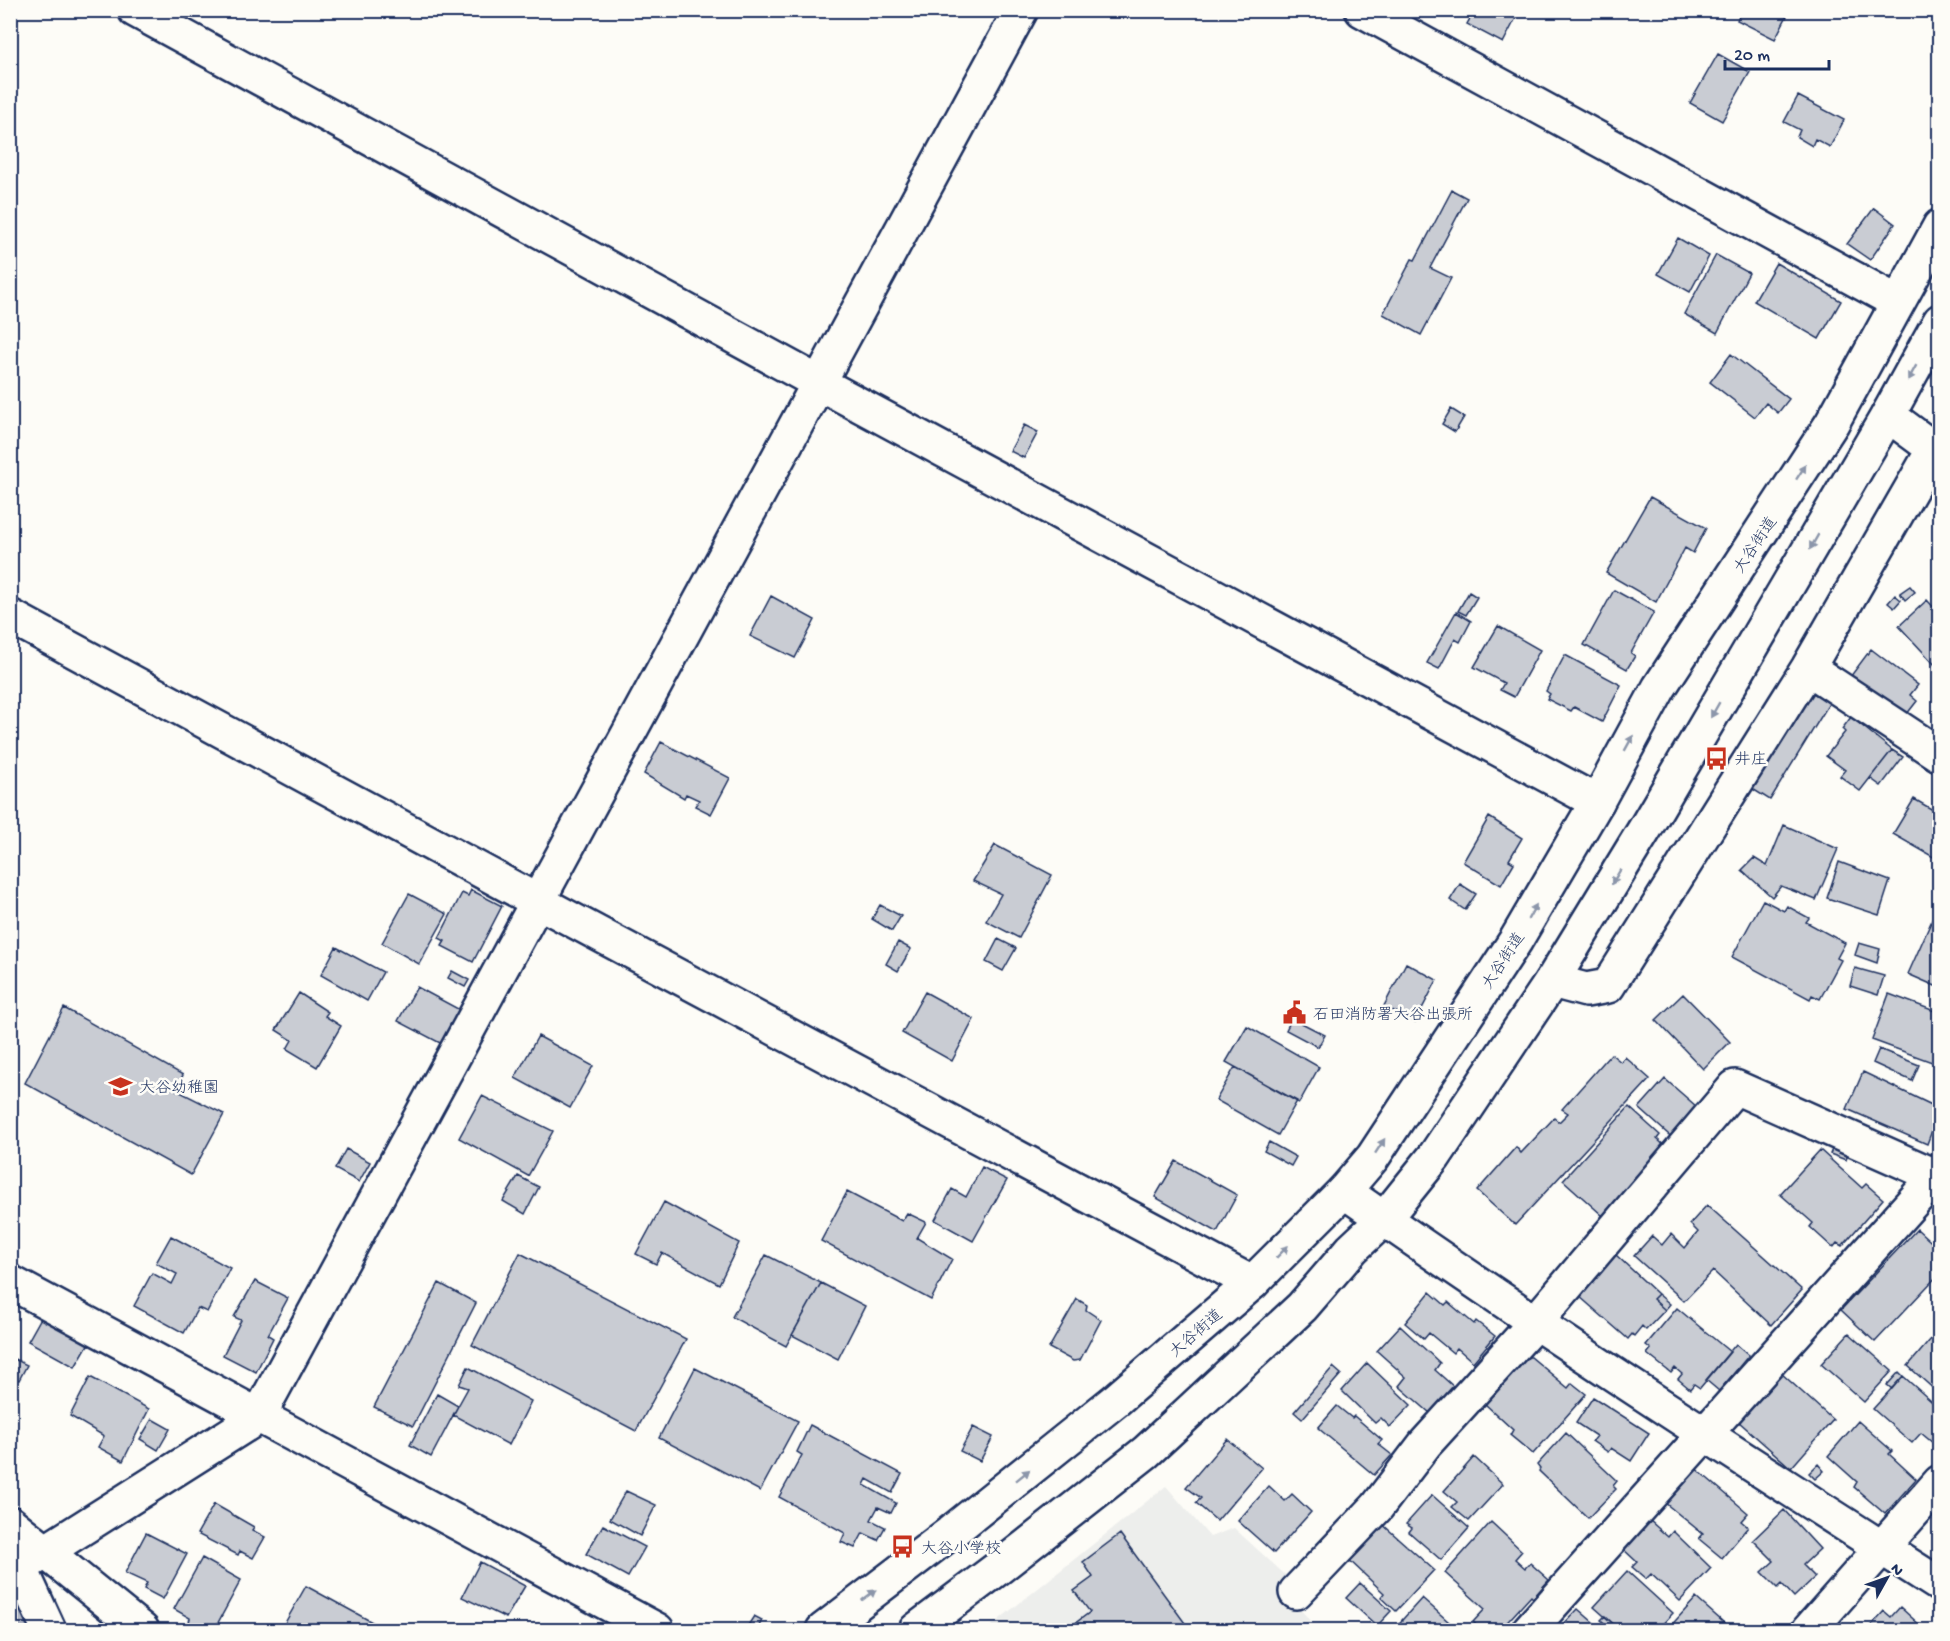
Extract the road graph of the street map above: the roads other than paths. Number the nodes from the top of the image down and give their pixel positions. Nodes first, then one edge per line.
1 (135, 10) edge
2 (1021, 10) edge
3 (1362, 10) edge
4 (1939, 229) edge
5 (1897, 302) junction
6 (1940, 321) edge
7 (819, 383) junction
8 (1888, 415) junction
9 (10, 616) edge
10 (1808, 668) junction
11 (1935, 743) edge
12 (1597, 802) junction
13 (539, 902) junction
14 (1552, 981) junction
15 (1939, 1174) edge
16 (1344, 1191) junction
17 (1384, 1219) junction
18 (10, 1282) edge
19 (1252, 1283) junction
20 (1535, 1323) junction
21 (258, 1417) junction
22 (1705, 1435) junction
23 (1940, 1482) edge
24 (10, 1523) edge
25 (1881, 1548) junction
26 (25, 1564) edge
27 (1940, 1585) edge
28 (1296, 1592) dead end
29 (49, 1630) edge
30 (142, 1630) edge
31 (657, 1630) edge
32 (823, 1630) edge
33 (916, 1630) edge
34 (1529, 1630) edge
35 (1809, 1630) edge

1 - 7 street
2 - 7 street
3 - 5 street
4 - 5 street, 大谷街道
12 -> 5 street, 大谷街道
6 -> 8 street
7 - 12 street
7 - 13 street
8 - 10 street
8 -> 14 street
9 - 13 street
10 - 11 street
10 - 14 street
16 -> 12 street, 大谷街道
13 - 19 street
13 - 21 street
14 - 17 street
15 - 20 street
15 - 22 street
16 - 17 street
19 -> 16 street, 大谷街道
17 - 20 street
17 - 33 street
18 - 21 street
32 -> 19 street, 大谷街道
20 - 22 street
20 - 28 street
21 - 26 street
21 - 31 street
22 - 25 street
22 - 34 street
23 - 25 street
24 - 26 street
25 - 27 street
25 - 35 street
26 - 29 street
26 - 30 street

